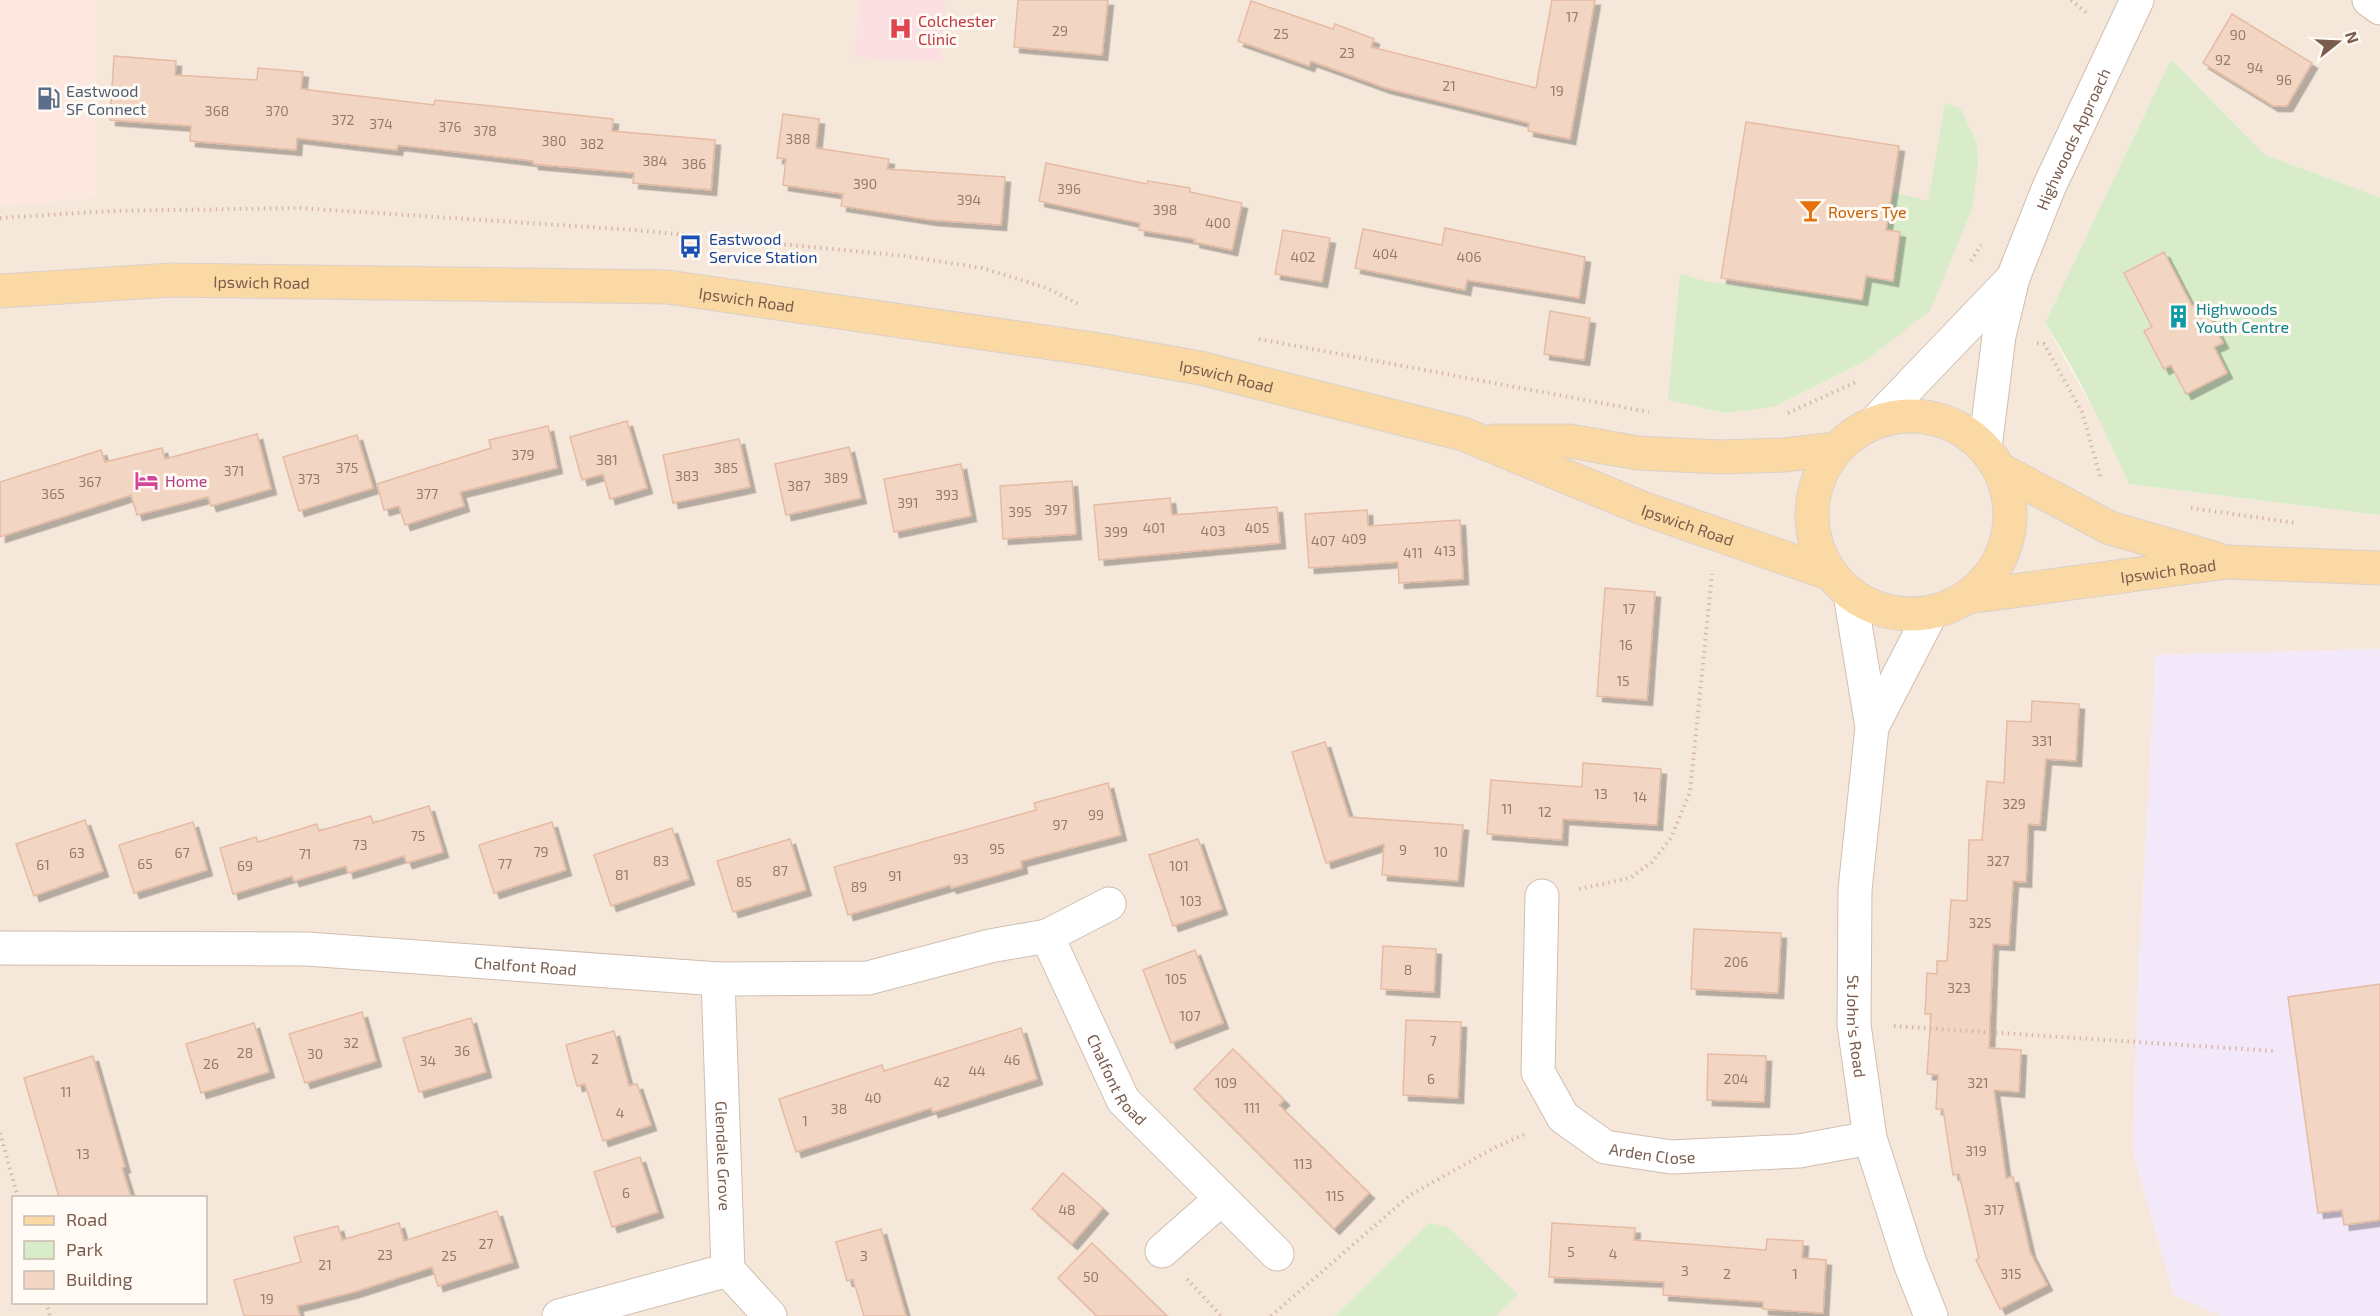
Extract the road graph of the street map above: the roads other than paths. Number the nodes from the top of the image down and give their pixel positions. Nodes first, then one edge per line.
1 (2137, 0) edge
2 (2369, 0) edge
3 (2380, 8) edge
4 (2013, 278) junction
5 (0, 291) edge
6 (1876, 421) junction
7 (1481, 441) junction
8 (1836, 449) junction
9 (1993, 459) junction
10 (2227, 562) junction
11 (2380, 567) edge
12 (1841, 584) junction
13 (1968, 597) junction
14 (1931, 613) junction
15 (1872, 727) junction
16 (1542, 896) road end
17 (1109, 904) dead end
18 (1047, 936) junction
19 (0, 948) edge
20 (717, 979) junction
21 (1870, 1138) junction
22 (1221, 1198) junction
23 (1162, 1251) road end
24 (1277, 1254) dead end
25 (728, 1270) junction
26 (559, 1316) edge
27 (770, 1316) edge
28 (1931, 1316) edge

1 - 4 street, Highwoods Approach
2 - 3 street
4 - 6 street, Highwoods Approach
4 - 9 street, Highwoods Approach
5 - 7 main road, Ipswich Road
6 - 8 main road
6 - 9 main road
7 - 8 main road, Ipswich Road
7 - 12 main road, Ipswich Road
8 - 12 main road
9 - 10 main road, Ipswich Road
9 - 13 main road
10 - 11 main road, Ipswich Road
10 - 13 main road, Ipswich Road
12 - 14 main road
12 - 15 street, St John's Road
13 - 14 main road
14 - 15 street, St John's Road
15 - 21 street, St John's Road
16 - 21 street, Arden Close
17 - 18 street, Chalfont Road
18 - 20 street, Chalfont Road
18 - 22 street, Chalfont Road
19 - 20 street, Chalfont Road
20 - 25 street, Glendale Grove
21 - 28 street, St John's Road
22 - 23 street
22 - 24 street, Chalfont Road
25 - 26 street
25 - 27 street

